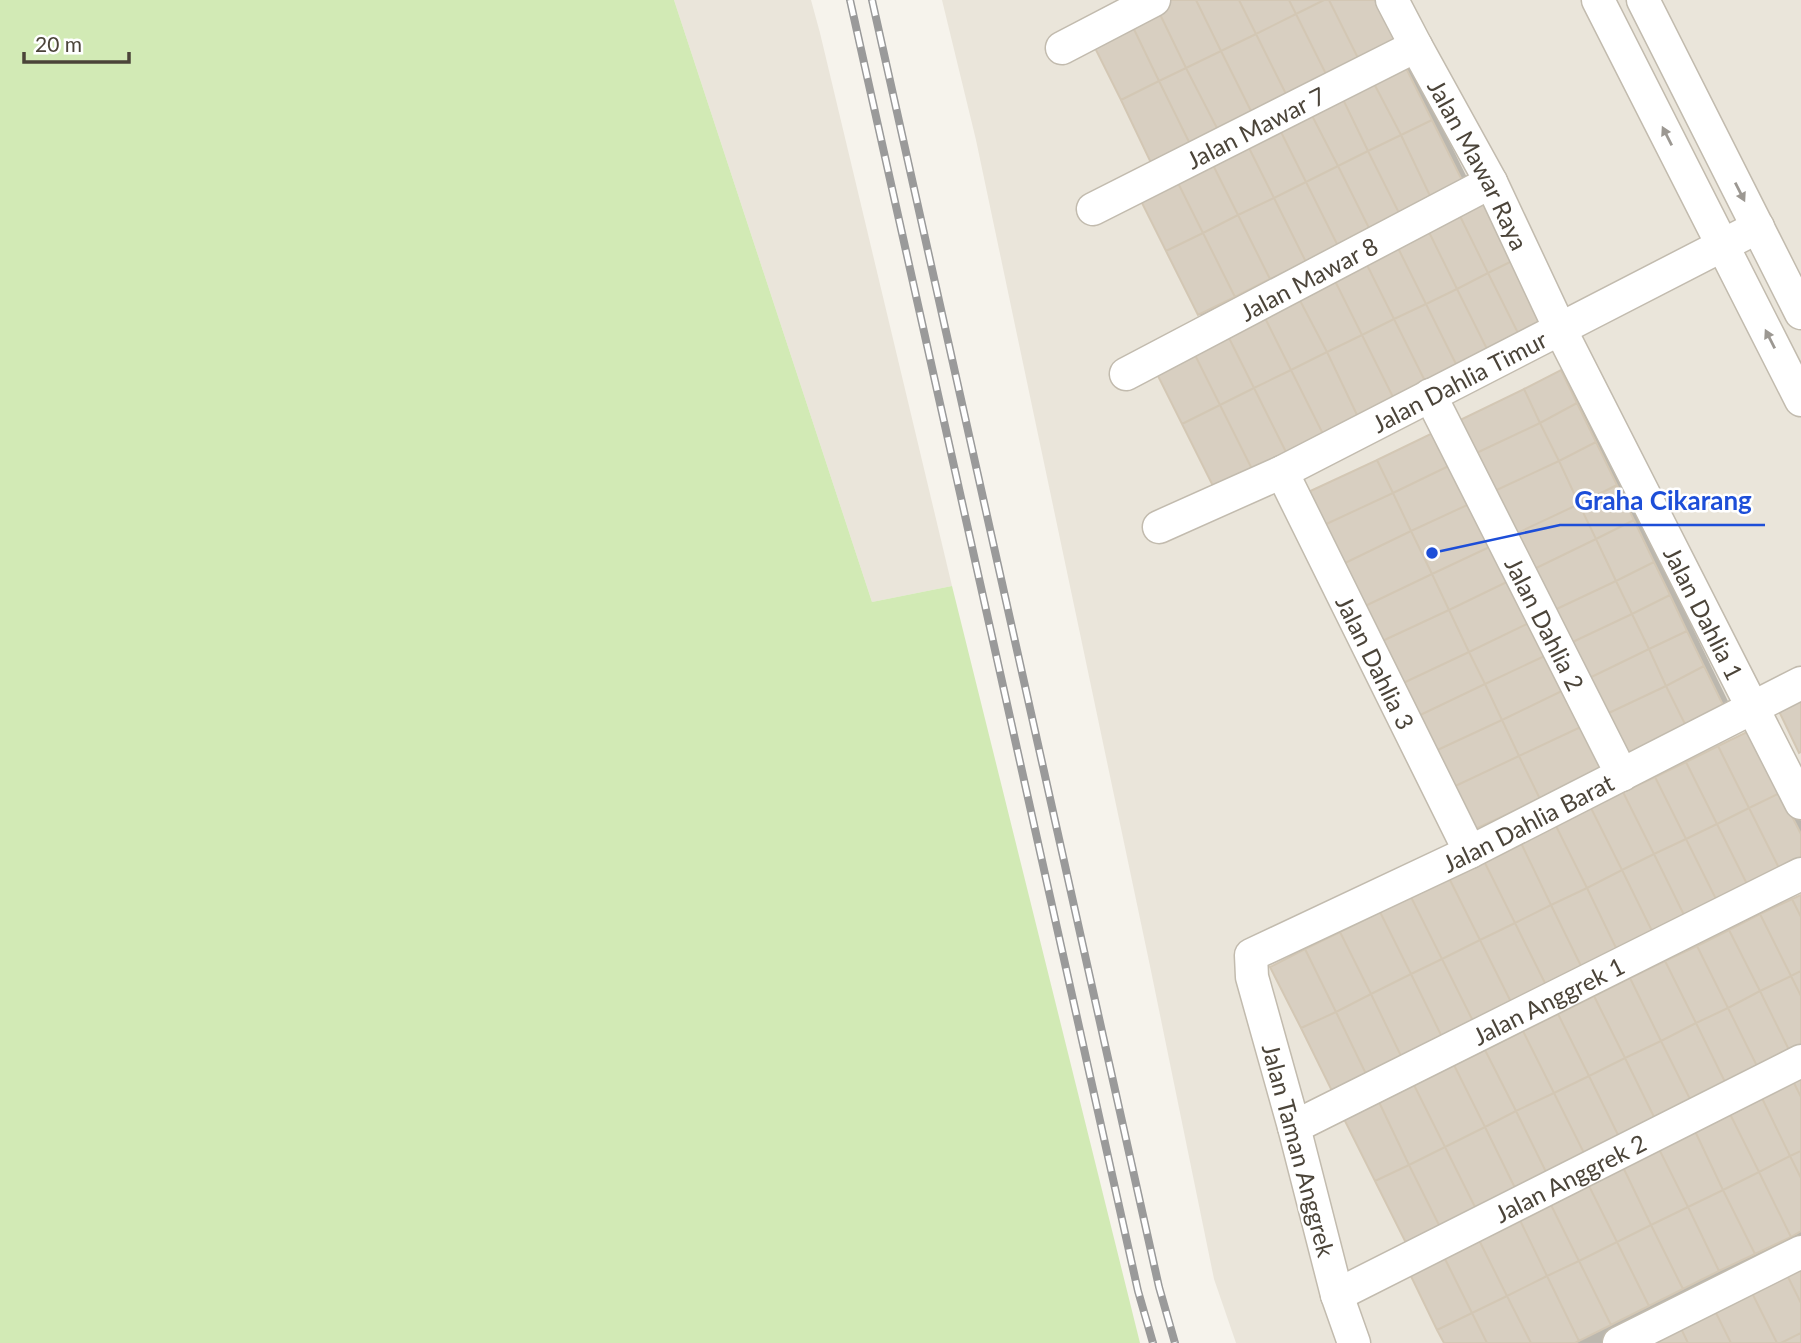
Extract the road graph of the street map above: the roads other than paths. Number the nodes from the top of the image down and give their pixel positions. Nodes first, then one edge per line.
1 (1154, 0) edge
2 (1392, 0) edge
3 (1598, 0) edge
4 (1643, 0) edge
5 (1416, 47) junction
6 (1062, 48) dead end
7 (1491, 182) junction
8 (1093, 209) dead end
9 (1758, 227) junction
10 (1722, 245) junction
11 (1801, 313) edge
12 (1560, 329) junction
13 (1126, 374) dead end
14 (1430, 395) junction
15 (1801, 400) edge
16 (1282, 472) junction
17 (1159, 527) dead end
18 (1801, 683) edge
19 (1753, 708) junction
20 (1622, 775) junction
21 (1801, 803) edge
22 (1470, 852) junction
23 (1801, 874) edge
24 (1251, 955) joint
25 (1801, 1061) edge
26 (1294, 1127) junction
27 (1801, 1252) edge
28 (1337, 1295) junction
29 (1354, 1343) edge
30 (1619, 1343) edge

1 - 6 street
2 - 5 street, Jalan Mawar Raya
10 -> 3 street
4 -> 9 street
5 - 7 street, Jalan Mawar Raya
5 - 8 street, Jalan Mawar 7
7 - 12 street, Jalan Mawar Raya
7 - 13 street, Jalan Mawar 8
9 - 10 street, Jalan Dahlia Timur
9 - 11 street
10 - 12 street, Jalan Dahlia Timur
15 -> 10 street
12 - 14 street, Jalan Dahlia Timur
12 - 19 street, Jalan Dahlia 1
14 - 16 street, Jalan Dahlia Timur
14 - 20 street, Jalan Dahlia 2
16 - 17 street, Jalan Dahlia Timur
16 - 22 street, Jalan Dahlia 3
18 - 19 street, Jalan Dahlia Barat
19 - 20 street, Jalan Dahlia Barat
19 - 21 street, Jalan Dahlia 1
20 - 22 street, Jalan Dahlia Barat
22 - 24 street, Jalan Dahlia Barat
23 - 26 street, Jalan Anggrek 1
24 - 26 street, Jalan Taman Anggrek
25 - 28 street, Jalan Anggrek 2
26 - 28 street, Jalan Taman Anggrek
27 - 30 street
28 - 29 street, Jalan Taman Anggrek

